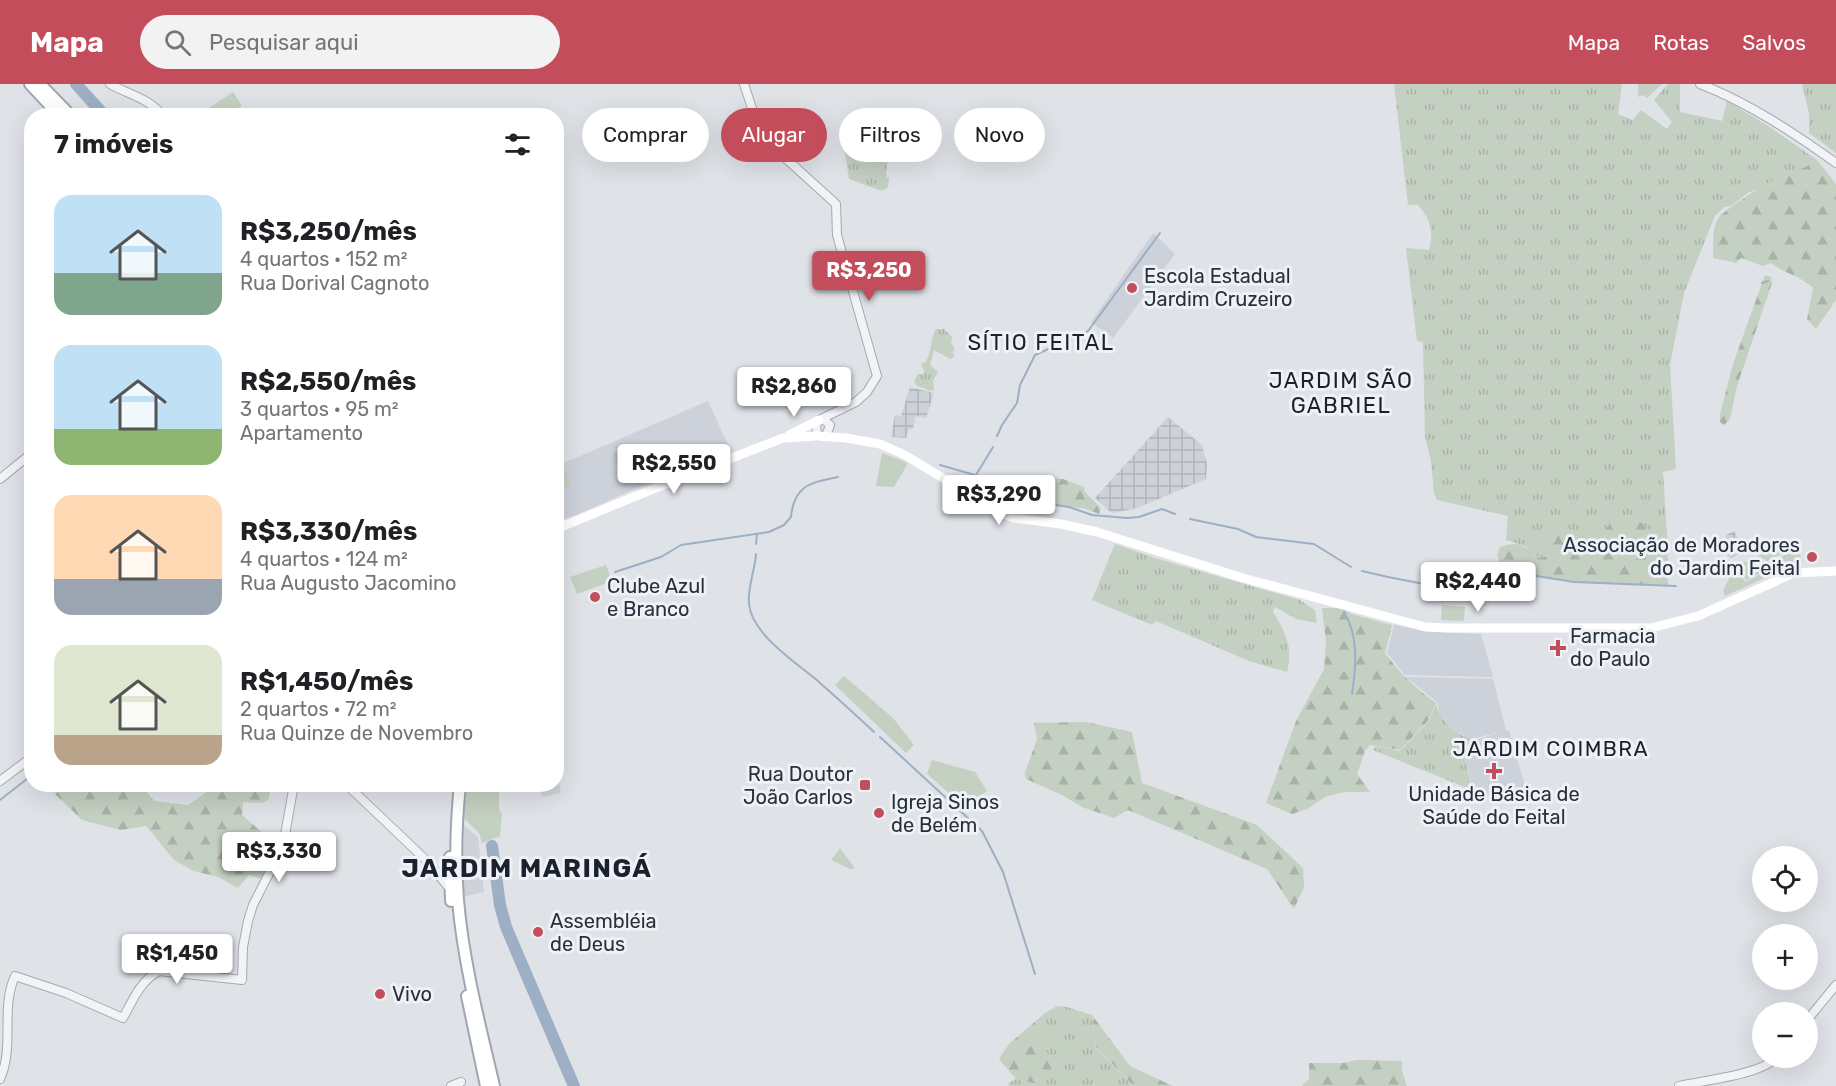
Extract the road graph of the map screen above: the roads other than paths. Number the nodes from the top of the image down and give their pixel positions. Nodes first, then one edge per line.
1 (30, 84) edge
2 (40, 84) edge
3 (110, 84) edge
4 (744, 84) edge
5 (1700, 84) edge
6 (52, 108) edge
7 (63, 108) edge
8 (156, 108) edge
9 (1836, 164) edge
10 (823, 421) junction
11 (821, 436) junction
12 (783, 438) junction
13 (24, 460) edge
14 (0, 479) edge
15 (564, 526) edge
16 (1836, 571) edge
17 (24, 763) edge
18 (0, 781) edge
19 (293, 792) edge
20 (354, 792) edge
21 (452, 792) edge
22 (459, 792) edge
23 (450, 889) junction
24 (1836, 985) edge
25 (1818, 1007) edge
26 (1760, 1068) edge
27 (0, 1079) edge
28 (461, 1082) dead end
29 (451, 1086) edge
30 (486, 1086) edge
31 (494, 1086) edge
32 (1680, 1086) edge

1 - 6 main road
2 - 7 main road
3 - 8 street
4 - 10 street
5 - 9 street
10 - 11 street
10 - 11 street
10 - 12 main road
11 - 12 main road
11 - 16 main road
12 - 15 main road
13 - 14 street
17 - 18 street
19 - 27 street
20 - 23 street
21 - 23 main road
22 - 31 main road
23 - 30 main road
24 - 25 street
26 - 32 street
28 - 29 street

